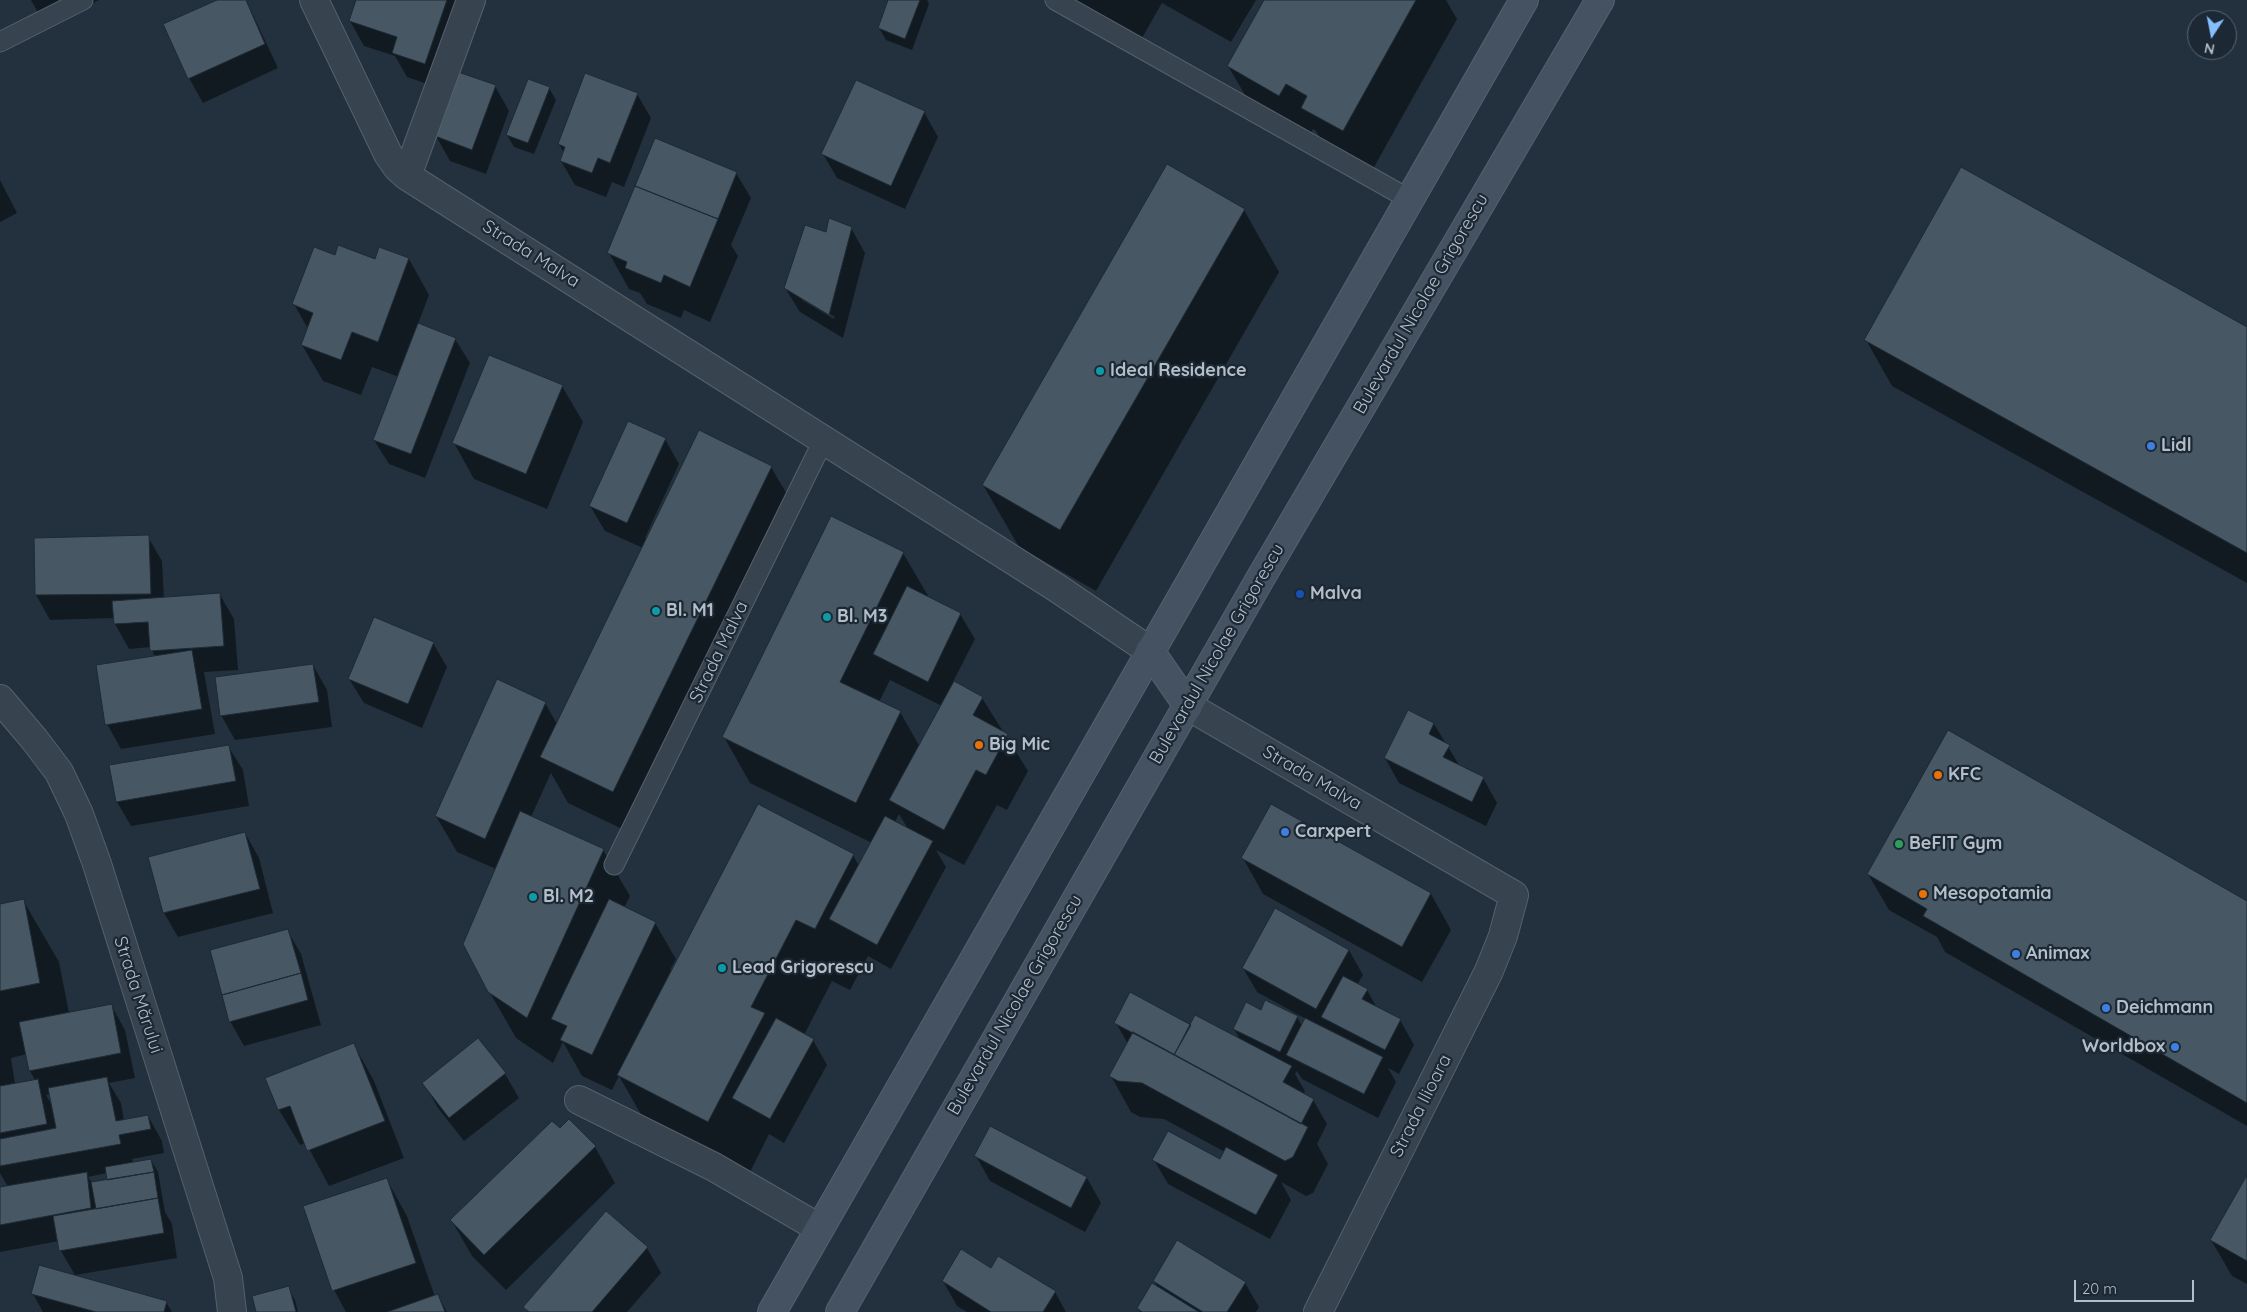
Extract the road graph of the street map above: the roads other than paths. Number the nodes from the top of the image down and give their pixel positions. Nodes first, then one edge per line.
1 (83, 0) edge
2 (314, 0) edge
3 (471, 0) edge
4 (1055, 0) edge
5 (1524, 0) edge
6 (1600, 0) edge
7 (0, 42) edge
8 (407, 176) junction
9 (1409, 199) junction
10 (824, 439) junction
11 (1150, 651) junction
12 (0, 700) edge
13 (1188, 706) junction
14 (614, 865) dead end
15 (1514, 895) joint
16 (579, 1100) dead end
17 (819, 1228) junction
18 (232, 1312) edge
19 (772, 1312) edge
20 (840, 1312) edge
21 (1318, 1312) edge

1 - 7 lane
2 - 8 street, Strada Malva
3 - 8 street
4 - 9 lane
5 - 9 main road
6 - 13 main road, Bulevardul Nicolae Grigorescu
8 - 10 street, Strada Malva
9 - 11 main road
10 - 11 street, Strada Malva
10 - 14 lane, Strada Malva
11 - 13 main road
11 - 17 main road
12 - 18 street, Strada Mărului
13 - 15 street, Strada Malva
13 - 20 main road, Bulevardul Nicolae Grigorescu
15 - 21 street, Strada Ilioara
16 - 17 street
17 - 19 main road

